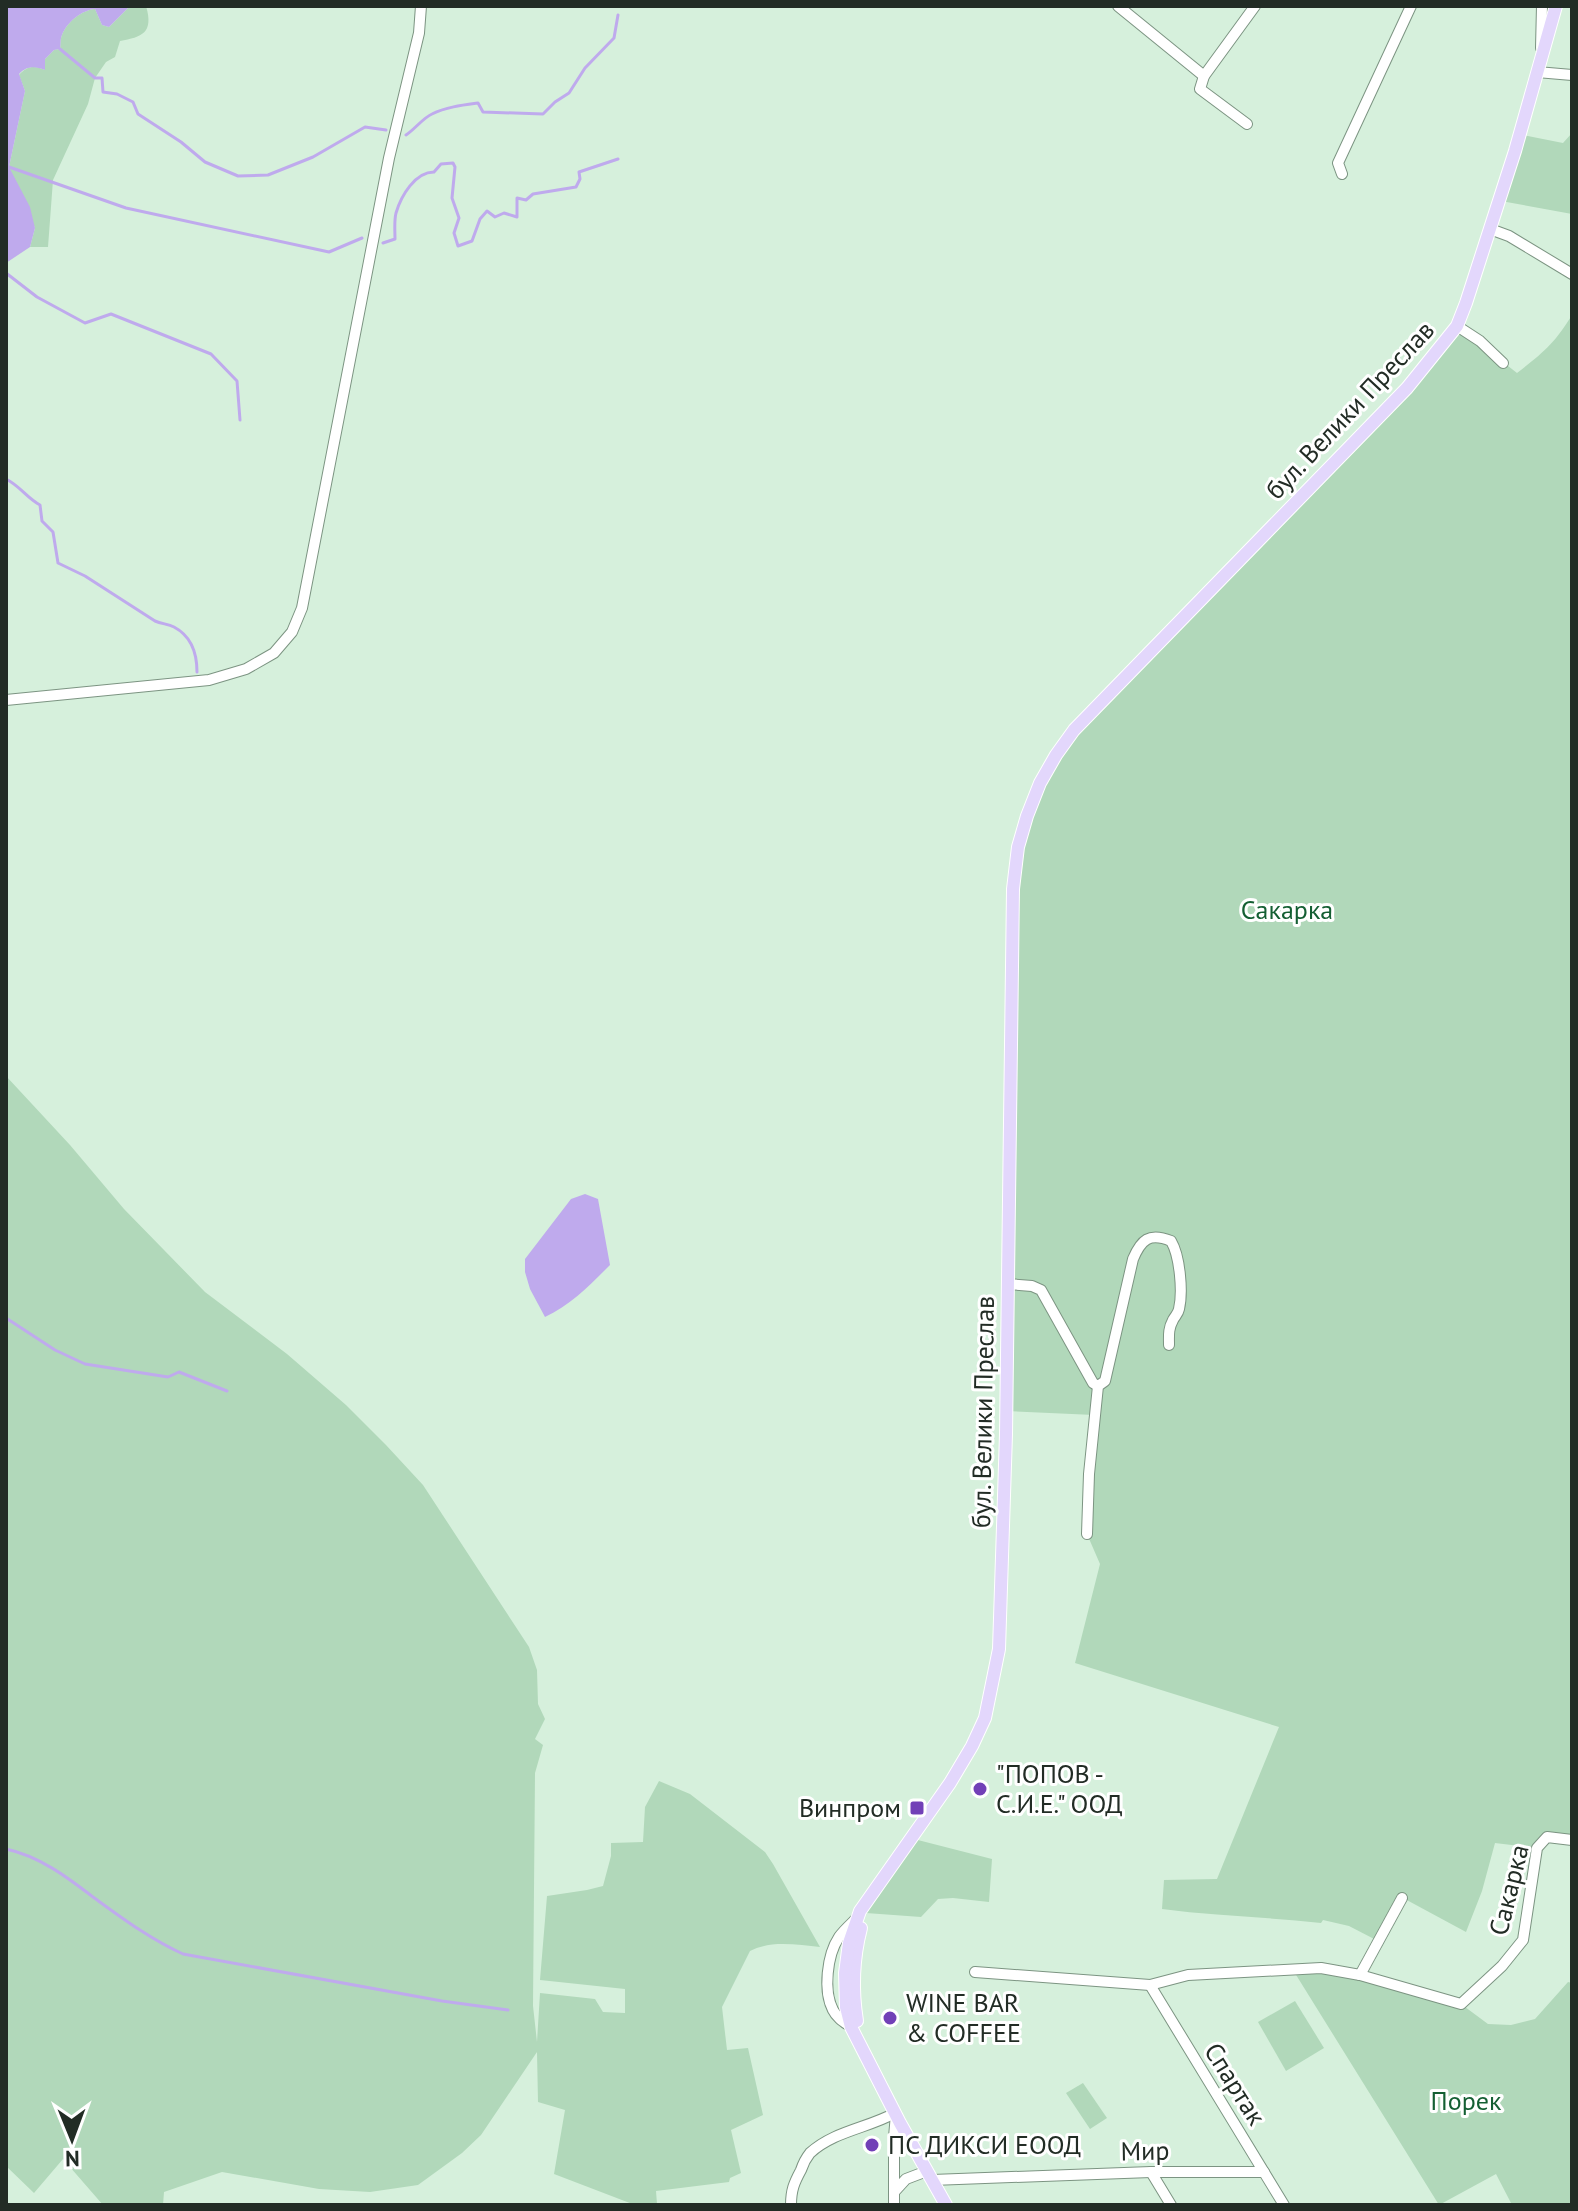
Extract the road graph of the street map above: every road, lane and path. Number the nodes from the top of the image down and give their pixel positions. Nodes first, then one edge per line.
1 (421, 6) edge
2 (1118, 6) edge
3 (1255, 6) edge
4 (1411, 6) edge
5 (1542, 6) edge
6 (1556, 6) edge
7 (1541, 54) junction
8 (1537, 72) junction
9 (1572, 75) edge
10 (1204, 76) junction
11 (1247, 124) dead end
12 (1342, 174) dead end
13 (1490, 229) junction
14 (1572, 274) edge
15 (1457, 326) junction
16 (1503, 363) dead end
17 (6, 700) edge
18 (1008, 1284) junction
19 (1169, 1345) dead end
20 (1098, 1386) junction
21 (1087, 1534) dead end
22 (1572, 1840) edge
23 (877, 1888) junction
24 (1402, 1898) dead end
25 (975, 1972) dead end
26 (1360, 1975) junction
27 (1150, 1985) junction
28 (864, 2052) junction
29 (896, 2114) junction
30 (1151, 2172) junction
31 (1264, 2172) junction
32 (929, 2175) junction
33 (895, 2191) junction
34 (791, 2205) edge
35 (894, 2205) edge
36 (946, 2205) edge
37 (1171, 2205) edge
38 (1284, 2205) edge

1 - 17 street
2 - 10 street
3 - 10 street
4 - 12 street
5 - 7 street
6 - 7 main road, бул. Велики Преслав
7 - 8 main road, бул. Велики Преслав
8 - 9 street
8 - 13 main road, бул. Велики Преслав
10 - 11 street
13 - 14 street
13 - 15 main road, бул. Велики Преслав
15 - 16 street
15 - 18 main road, бул. Велики Преслав
18 - 20 street
18 - 23 main road, бул. Велики Преслав
19 - 20 street
20 - 21 street
22 - 26 street, Сакарка
23 - 28 main road, бул. Велики Преслав
23 - 28 main road, бул. Велики Преслав
24 - 26 street
25 - 27 street
26 - 27 street
27 - 31 street, Спартак
28 - 29 main road, бул. Велики Преслав
29 - 32 main road, бул. Велики Преслав
29 - 33 street
29 - 34 street
30 - 31 street, Мир
30 - 32 street, Мир
30 - 37 street
31 - 38 street, Спартак
32 - 33 street
32 - 36 main road, бул. Велики Преслав
33 - 35 street

